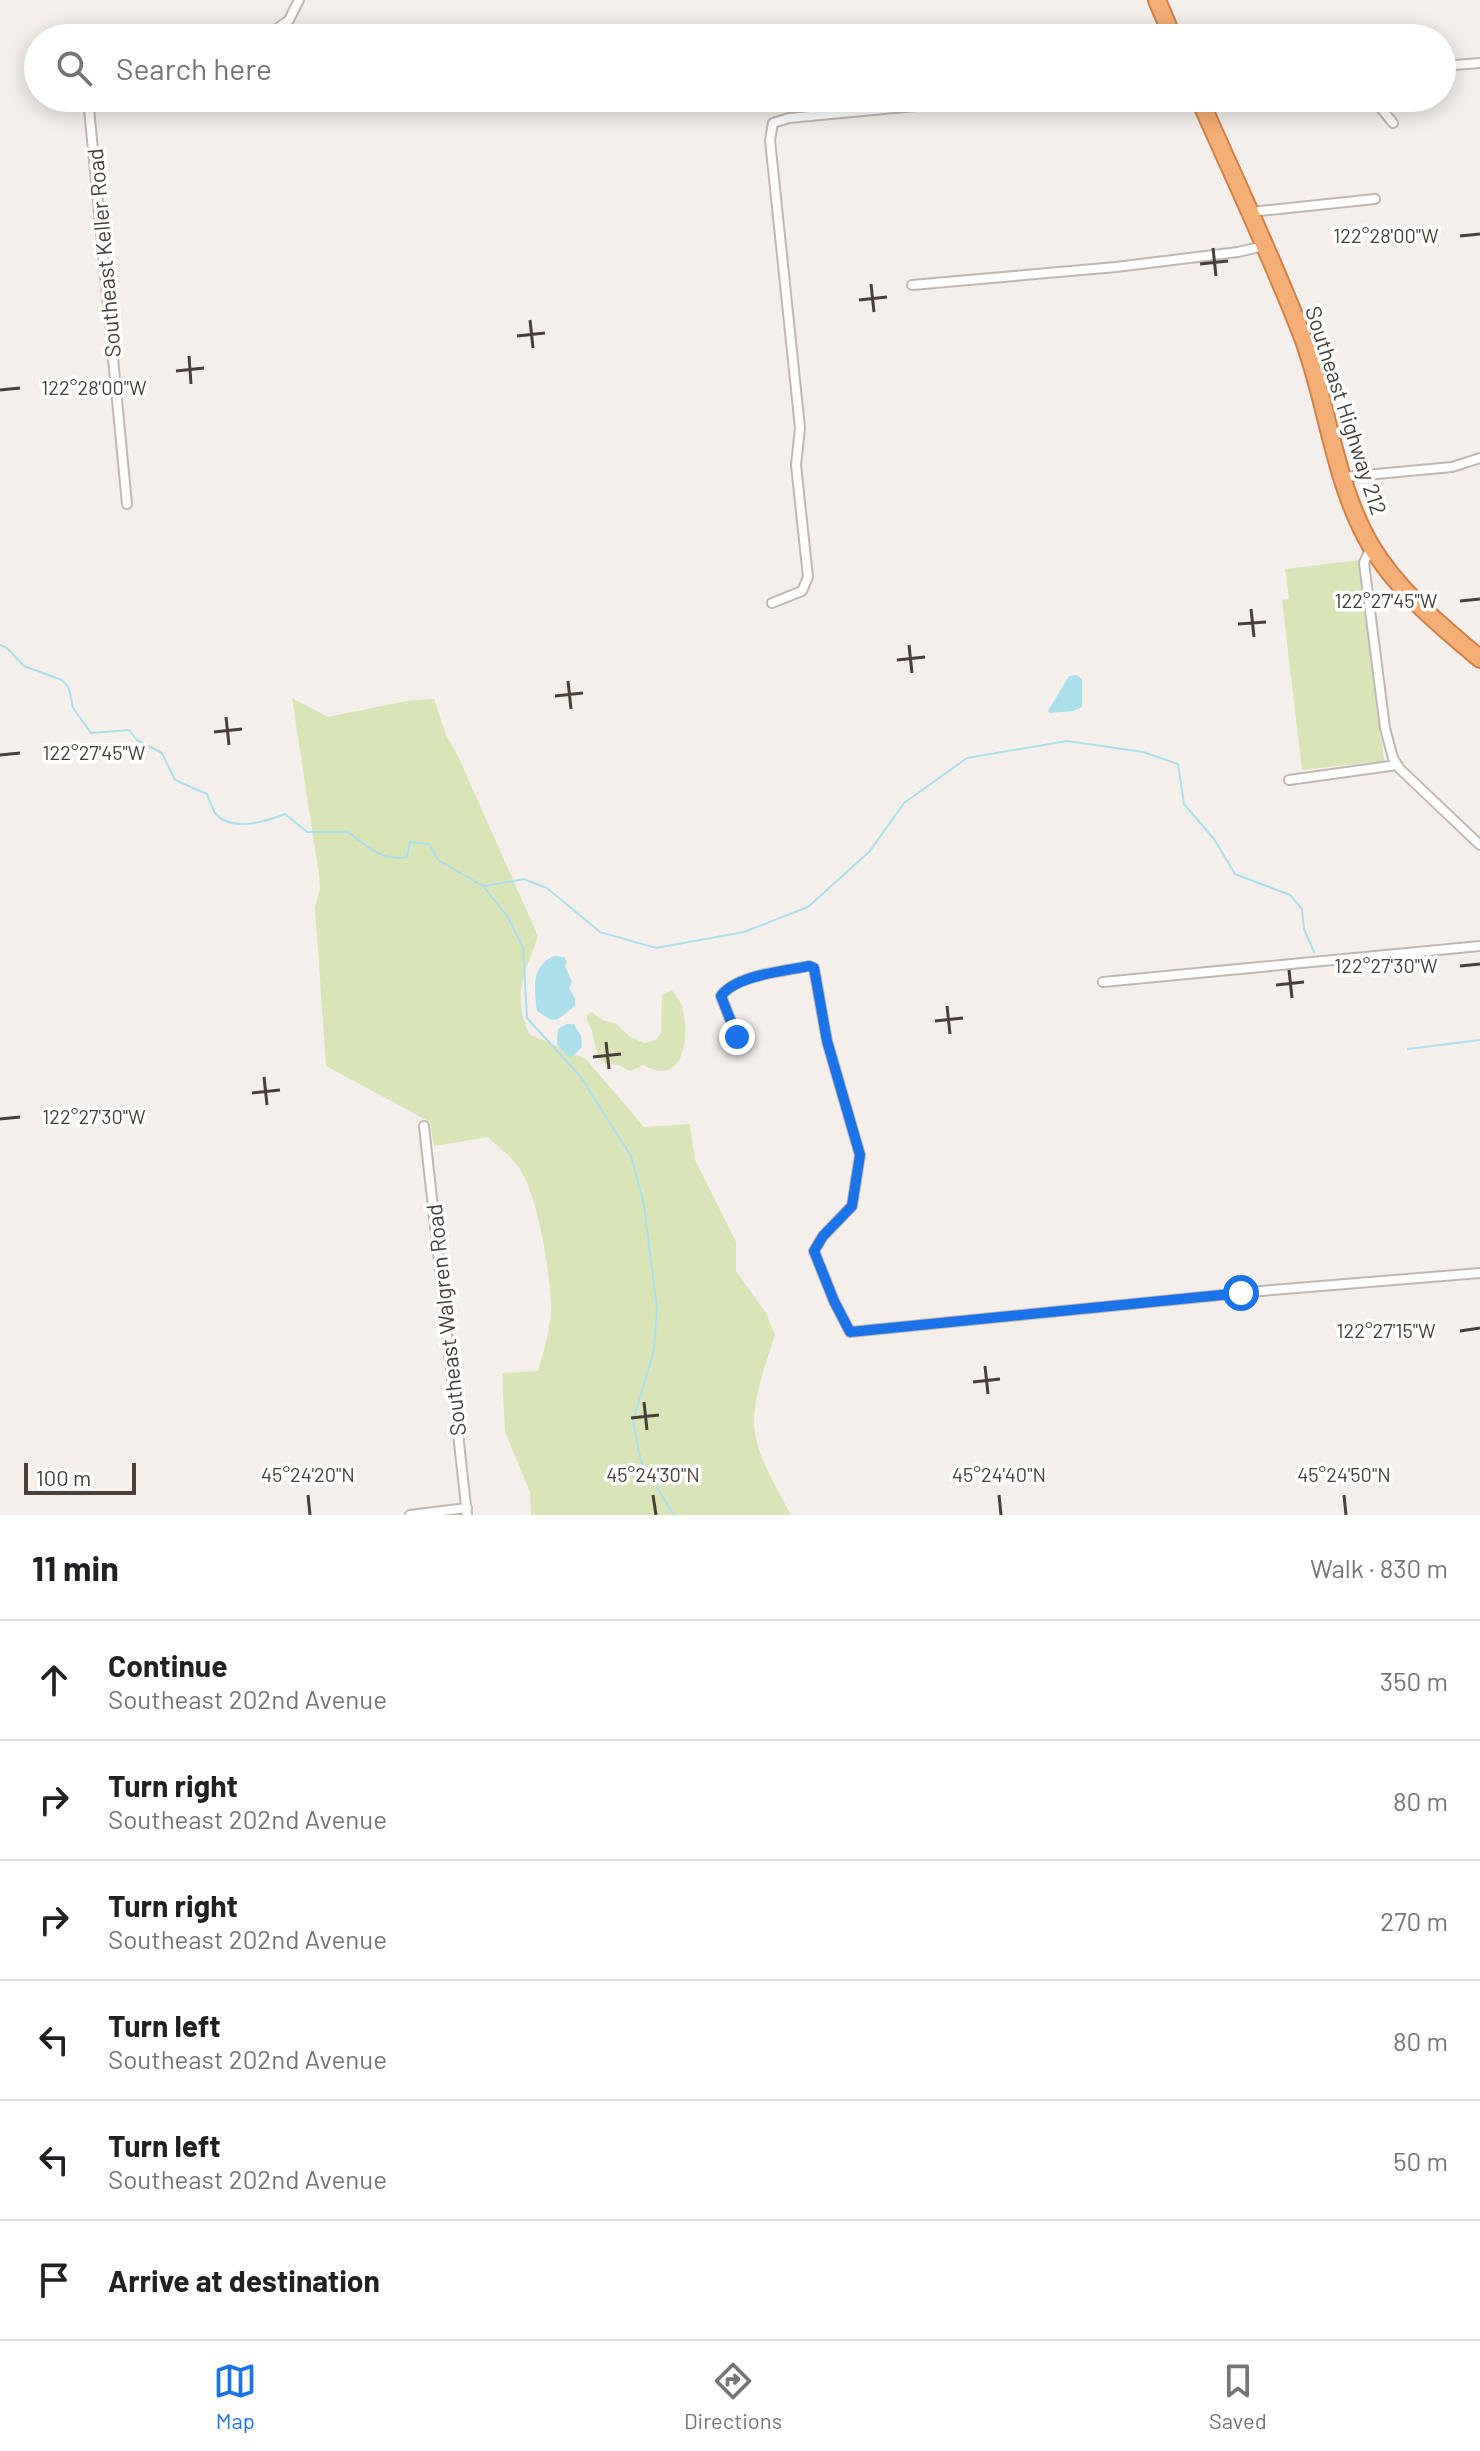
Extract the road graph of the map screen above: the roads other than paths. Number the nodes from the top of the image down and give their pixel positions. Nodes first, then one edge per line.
1 (299, 0) edge
2 (1157, 0) edge
3 (283, 24) edge
4 (1167, 24) edge
5 (1480, 63) edge
6 (1456, 65) edge
7 (89, 112) edge
8 (852, 112) edge
9 (1205, 112) edge
10 (1384, 112) edge
11 (1393, 123) dead end
12 (1375, 199) dead end
13 (1249, 212) junction
14 (1264, 246) junction
15 (912, 285) dead end
16 (1480, 458) edge
17 (1344, 477) junction
18 (127, 504) dead end
19 (1371, 546) junction
20 (772, 603) dead end
21 (1480, 659) edge
22 (1397, 765) junction
23 (1289, 780) dead end
24 (1480, 845) edge
25 (1480, 946) edge
26 (1103, 982) dead end
27 (737, 1037) dead end
28 (424, 1126) dead end
29 (1480, 1273) edge
30 (467, 1512) edge
31 (410, 1515) edge

1 - 3 street
2 - 4 highway
5 - 6 street
7 - 18 street, Southeast Keller Road
8 - 20 street
9 - 13 highway, Southeast Highway 212
10 - 11 street
12 - 13 street
13 - 14 highway, Southeast Highway 212
14 - 15 street
14 - 17 highway, Southeast Highway 212
16 - 17 street
17 - 19 highway, Southeast Highway 212
19 - 21 highway, Southeast Highway 212
19 - 22 street
22 - 23 street
22 - 24 street
25 - 26 street
27 - 29 street
28 - 30 street, Southeast Walgren Road
30 - 31 street

